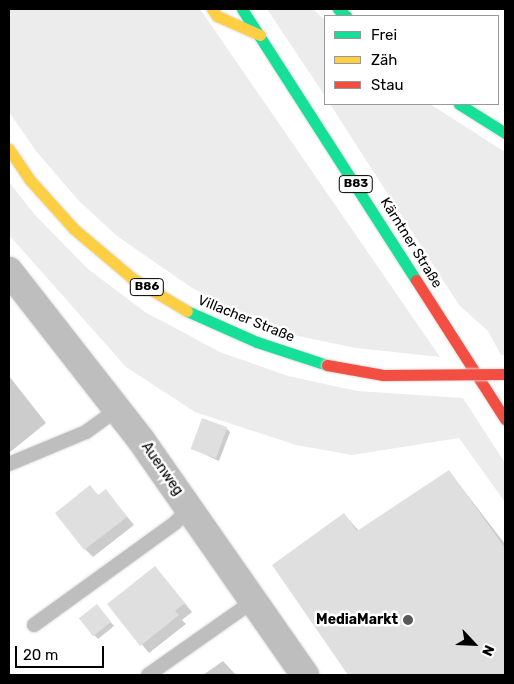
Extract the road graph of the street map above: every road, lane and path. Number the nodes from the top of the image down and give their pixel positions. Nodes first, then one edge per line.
1 (212, 9) edge
2 (242, 9) edge
3 (261, 35) junction
4 (461, 105) edge
5 (505, 132) edge
6 (9, 149) edge
7 (9, 271) edge
8 (505, 374) edge
9 (118, 409) junction
10 (505, 419) edge
11 (9, 464) edge
12 (189, 508) junction
13 (252, 602) junction
14 (34, 625) dead end
15 (148, 675) edge
16 (305, 675) edge

1 - 3 main road
2 - 3 main road, Kärntner Straße / B83
3 - 10 main road, Kärntner Straße / B83
4 - 5 main road
6 - 8 main road, Villacher Straße / B86, bridge
7 - 9 street, Auenweg
9 - 11 lane
9 - 12 street, Auenweg
12 - 13 street, Auenweg
12 - 14 lane
13 - 15 lane
13 - 16 street, Auenweg

